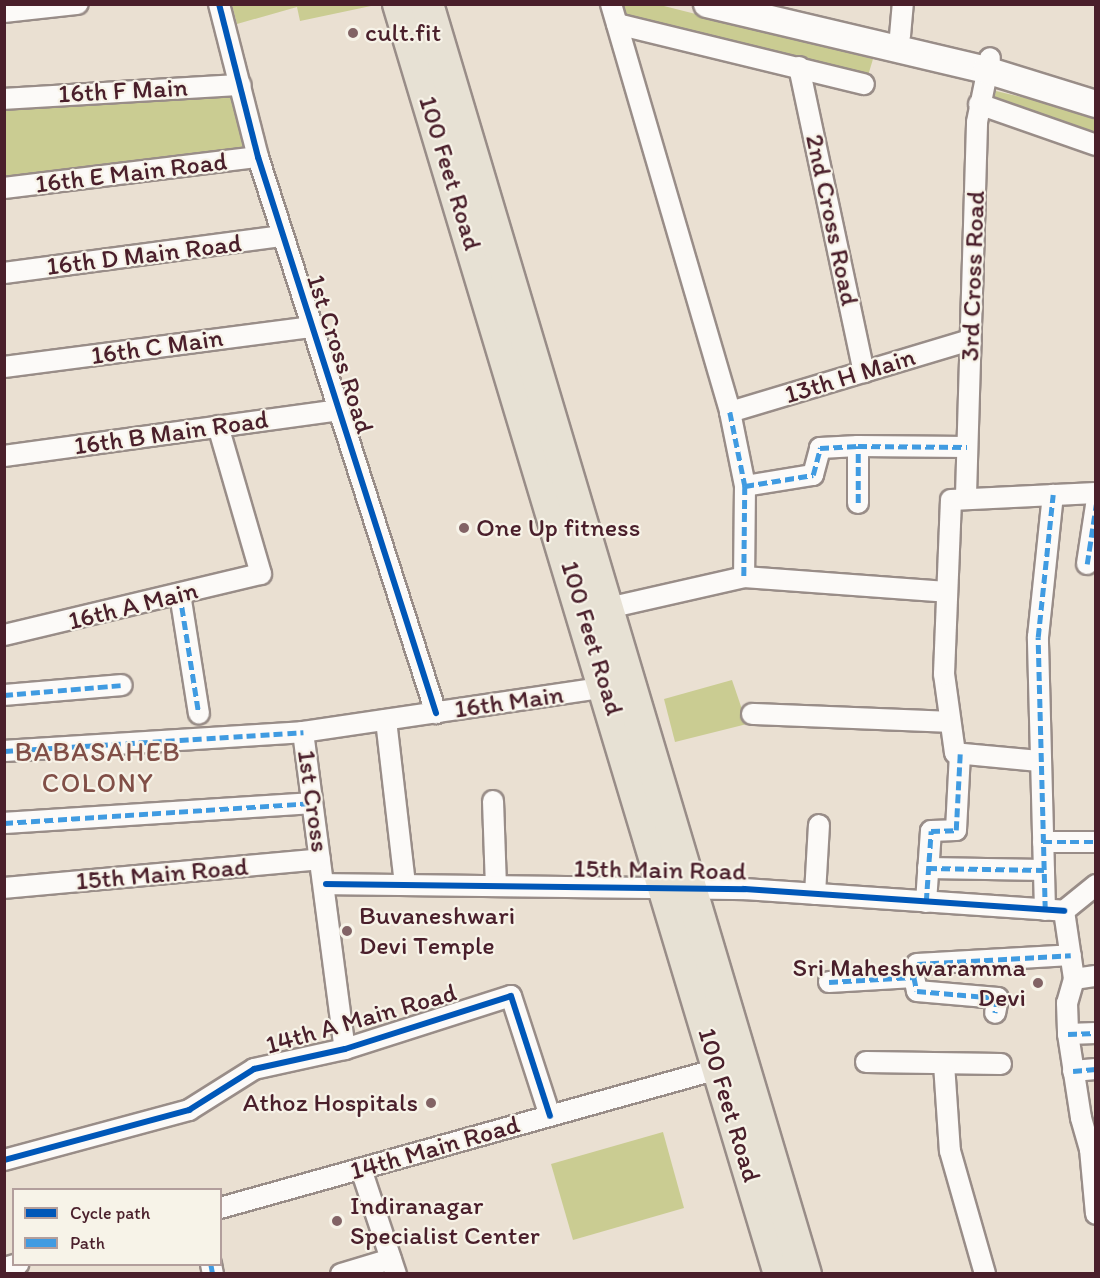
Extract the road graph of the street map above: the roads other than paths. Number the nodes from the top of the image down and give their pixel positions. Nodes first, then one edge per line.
1 (78, 4) edge
2 (219, 4) edge
3 (399, 4) edge
4 (427, 4) edge
5 (611, 4) edge
6 (707, 4) edge
7 (768, 4) edge
8 (903, 4) edge
9 (4, 12) edge
10 (617, 24) junction
11 (900, 36) junction
12 (988, 64) junction
13 (799, 67) junction
14 (864, 84) dead end
15 (241, 85) junction
16 (1095, 89) edge
17 (4, 99) edge
18 (979, 104) junction
19 (1095, 104) edge
20 (1095, 145) edge
21 (258, 157) junction
22 (4, 188) edge
23 (282, 236) junction
24 (4, 273) edge
25 (310, 327) junction
26 (970, 340) junction
27 (4, 367) edge
28 (864, 372) junction
29 (338, 410) junction
30 (730, 412) junction
31 (218, 426) junction
32 (858, 446) junction
33 (968, 447) junction
34 (4, 456) edge
35 (745, 486) junction
36 (1095, 493) edge
37 (966, 495) junction
38 (1053, 495) junction
39 (858, 503) dead end
40 (1095, 505) edge
41 (1087, 564) dead end
42 (744, 577) junction
43 (946, 592) junction
44 (180, 594) junction
45 (608, 608) junction
46 (4, 635) edge
47 (123, 685) dead end
48 (607, 687) junction
49 (4, 695) edge
50 (436, 713) junction
51 (199, 714) dead end
52 (752, 714) dead end
53 (386, 720) junction
54 (948, 722) junction
55 (303, 732) junction
56 (4, 751) edge
57 (960, 754) junction
58 (1040, 761) junction
59 (493, 801) dead end
60 (311, 803) junction
61 (4, 823) edge
62 (819, 825) dead end
63 (1043, 842) junction
64 (1095, 842) edge
65 (321, 859) junction
66 (928, 867) junction
67 (1044, 870) junction
68 (326, 884) junction
69 (405, 884) junction
70 (1095, 885) edge
71 (496, 886) junction
72 (4, 888) edge
73 (680, 890) junction
74 (815, 894) junction
75 (926, 902) junction
76 (1055, 910) junction
77 (1071, 955) junction
78 (1095, 976) edge
79 (914, 977) junction
80 (1074, 979) junction
81 (829, 982) dead end
82 (994, 1013) dead end
83 (1095, 1033) edge
84 (1068, 1034) junction
85 (345, 1049) junction
86 (866, 1062) dead end
87 (944, 1064) junction
88 (1001, 1064) dead end
89 (718, 1069) junction
90 (1095, 1069) edge
91 (1073, 1071) junction
92 (550, 1116) junction
93 (1094, 1150) edge
94 (4, 1160) edge
95 (362, 1169) junction
96 (222, 1207) edge
97 (1095, 1214) edge
98 (393, 1266) edge
99 (341, 1274) edge
100 (780, 1274) edge
101 (806, 1274) edge
102 (985, 1274) edge

1 - 9 street
2 - 15 street, 1st Cross Road
3 - 48 main road, 100 Feet Road
4 - 45 main road, 100 Feet Road
5 - 10 street
6 - 12 street
7 - 11 street
8 - 11 street
10 - 13 street
10 - 30 street
11 - 12 street
12 - 16 street
12 - 18 street, 3rd Cross Road
12 - 19 street
13 - 14 street
13 - 28 street, 2nd Cross Road
15 - 17 street, 16th F Main
15 - 21 street, 1st Cross Road
18 - 20 street
18 - 26 street, 3rd Cross Road
21 - 22 street, 16th E Main Road
21 - 23 street, 1st Cross Road
23 - 24 street, 16th D Main Road
23 - 25 street, 1st Cross Road
25 - 27 street, 16th C Main
25 - 29 street, 1st Cross Road
26 - 28 street, 13th H Main
26 - 33 street, 3rd Cross Road
28 - 30 street, 13th H Main
29 - 31 street, 16th B Main Road
29 - 50 street, 1st Cross Road
30 - 35 street
31 - 34 street, 16th B Main Road
31 - 44 street, 16th A Main
32 - 33 street
32 - 35 street
32 - 39 street
33 - 37 street, 3rd Cross Road
35 - 42 street
36 - 38 street
37 - 38 street
37 - 43 street
38 - 58 street
40 - 41 street
42 - 43 street
42 - 45 street
43 - 54 street
44 - 46 street, 16th A Main
44 - 51 street
45 - 73 main road, 100 Feet Road
47 - 49 street
48 - 50 street, 16th Main
48 - 73 main road, 100 Feet Road
50 - 53 street, 16th Main
52 - 54 street
53 - 55 street, 16th Main
53 - 69 street
54 - 57 street
55 - 56 street, 16th Main
55 - 60 street, 1st Cross
57 - 58 street
57 - 66 street
58 - 63 street
59 - 71 street
60 - 61 street
60 - 65 street, 1st Cross
62 - 74 street
63 - 64 street
63 - 67 street
65 - 68 street, 1st Cross
65 - 72 street, 15th Main Road
66 - 67 street
66 - 75 street
67 - 76 street
68 - 69 street, 15th Main Road
68 - 85 street, 1st Cross
69 - 71 street, 15th Main Road
70 - 76 street
71 - 73 street, 15th Main Road
73 - 74 street, 15th Main Road
73 - 89 main road, 100 Feet Road
73 - 101 main road, 100 Feet Road
74 - 75 street, 15th Main Road
75 - 76 street, 15th Main Road
76 - 77 street
77 - 79 street
77 - 80 street
78 - 80 street
79 - 81 street
79 - 82 street
80 - 84 street
83 - 84 street
84 - 91 street
85 - 92 street, 14th A Main Road
85 - 94 street, 14th A Main Road
86 - 87 street
87 - 88 street
87 - 102 street
89 - 92 street, 14th Main Road
89 - 100 main road, 100 Feet Road
90 - 91 street
91 - 93 street
92 - 95 street, 14th Main Road
93 - 97 street
95 - 96 street, 14th Main Road
95 - 98 street
98 - 99 street

